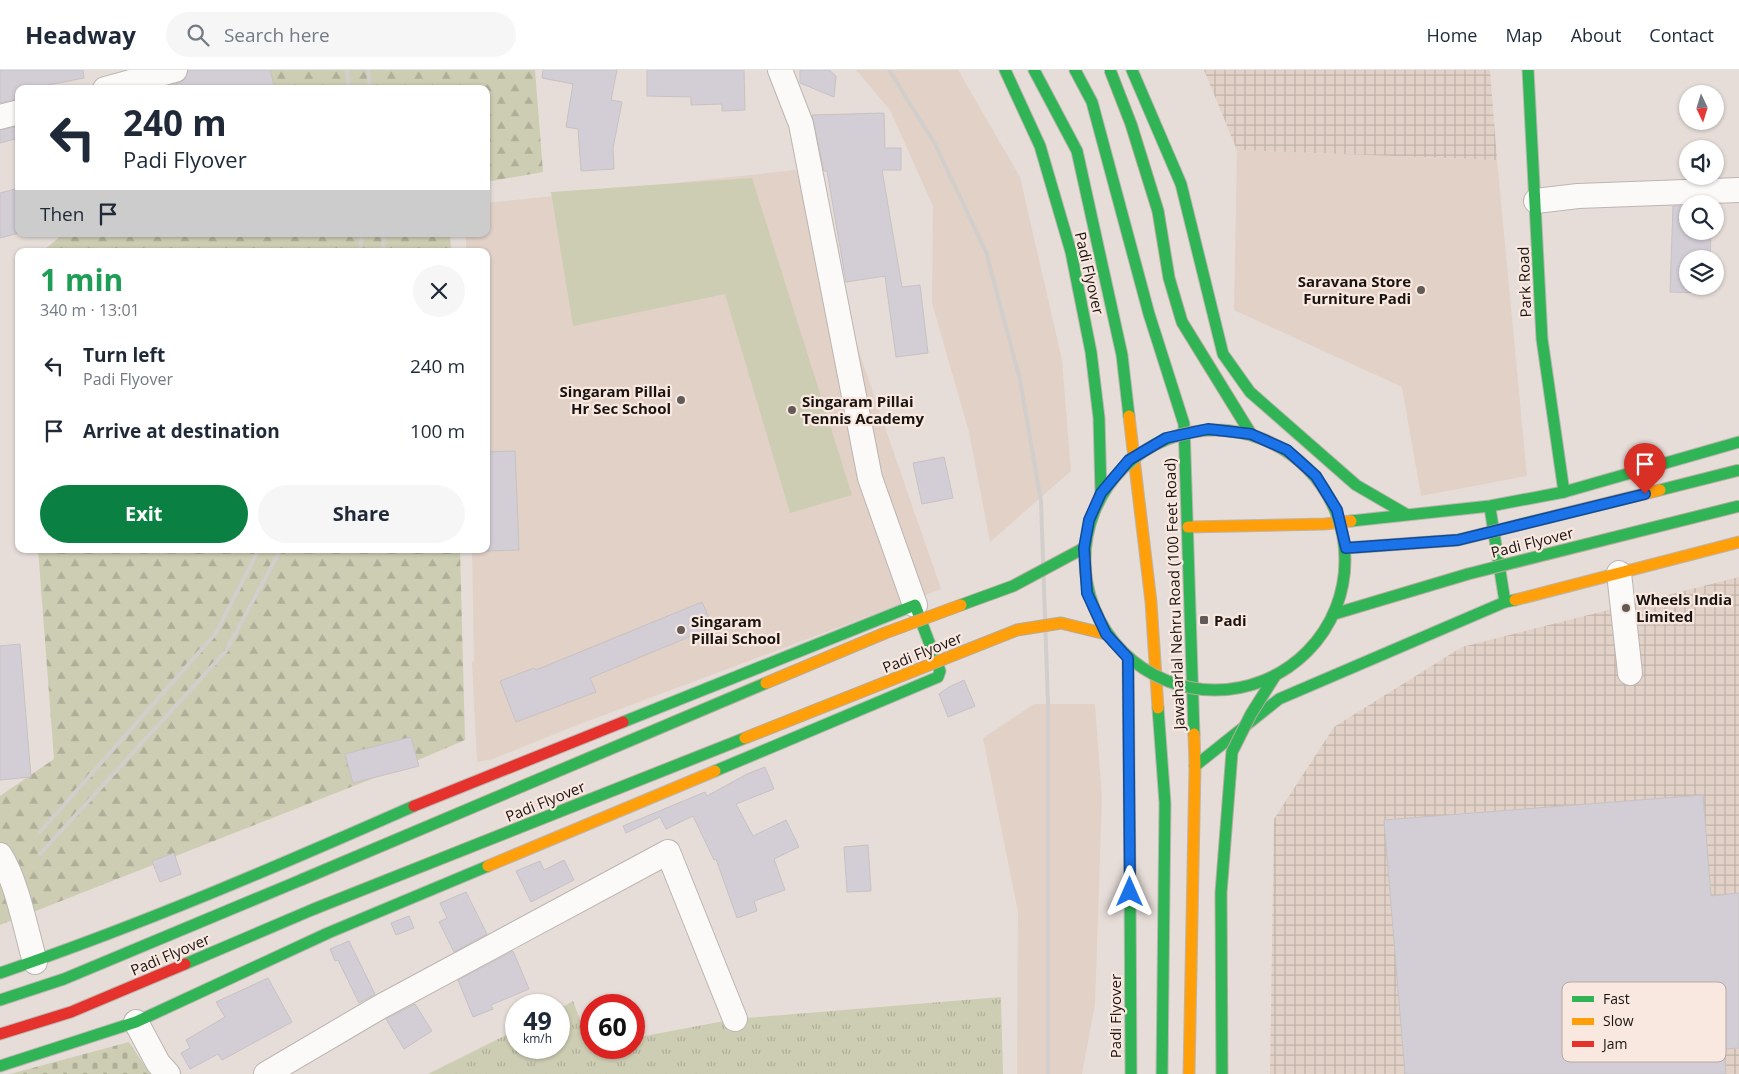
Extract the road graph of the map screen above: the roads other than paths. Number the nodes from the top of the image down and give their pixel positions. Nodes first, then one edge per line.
1 (176, 70) edge
2 (780, 70) edge
3 (1005, 70) edge
4 (1034, 70) edge
5 (1076, 70) edge
6 (1110, 70) edge
7 (1132, 70) edge
8 (1528, 70) edge
9 (121, 85) edge
10 (15, 113) edge
11 (0, 117) edge
12 (1739, 190) edge
13 (1536, 201) junction
14 (1175, 273) dead end
15 (1149, 278) junction
16 (1251, 434) junction
17 (1739, 442) edge
18 (1739, 470) edge
19 (1564, 492) junction
20 (1101, 493) junction
21 (1490, 506) junction
22 (1739, 506) edge
23 (1406, 514) junction
24 (1188, 527) junction
25 (1739, 542) edge
26 (1084, 548) junction
27 (1346, 548) junction
28 (1619, 573) junction
29 (1506, 602) junction
30 (915, 605) junction
31 (1334, 614) junction
32 (1106, 634) junction
33 (1128, 658) junction
34 (1630, 673) dead end
35 (1276, 676) junction
36 (1195, 766) junction
37 (0, 855) edge
38 (36, 962) junction
39 (0, 973) edge
40 (0, 1000) edge
41 (735, 1019) dead end
42 (136, 1022) junction
43 (0, 1034) edge
44 (0, 1066) edge
45 (168, 1074) edge
46 (266, 1074) edge
47 (1131, 1074) edge
48 (1162, 1074) edge
49 (1189, 1074) edge
50 (1222, 1074) edge

1 - 9 street
2 - 30 street
3 - 20 main road, Padi Flyover
4 - 48 main road, Jawaharlal Nehru Road (100 Feet Road)
5 - 15 main road, Jawaharlal Nehru Road (100 Feet Road)
6 - 16 main road, bridge
7 - 23 main road
8 - 13 main road, Park Road
10 - 11 street
12 - 13 street
13 - 19 main road, Park Road
14 - 15 main road
15 - 24 main road, Jawaharlal Nehru Road (100 Feet Road)
16 - 20 main road, Padi Flyover, bridge
16 - 27 main road, Padi Flyover, bridge
17 - 19 main road
18 - 27 main road, Padi Flyover, bridge
19 - 21 main road
20 - 26 main road, Padi Flyover, bridge
21 - 23 main road
21 - 29 main road
22 - 31 main road, Padi Flyover, bridge
23 - 24 main road
24 - 36 main road, Jawaharlal Nehru Road (100 Feet Road)
25 - 28 main road
26 - 32 main road, Padi Flyover, bridge
26 - 40 main road, Padi Flyover, bridge
27 - 31 main road, Padi Flyover, bridge
28 - 29 main road
28 - 34 street
29 - 36 main road
30 - 38 main road
30 - 42 main road
31 - 35 main road, Padi Flyover, bridge
32 - 33 main road, Padi Flyover, bridge
32 - 43 main road, Padi Flyover, bridge
33 - 35 main road, Padi Flyover, bridge
33 - 47 main road, Padi Flyover
35 - 50 main road, Padi Flyover, bridge
36 - 49 main road, Jawaharlal Nehru Road (100 Feet Road)
37 - 38 street
38 - 39 main road
41 - 46 street
42 - 44 main road
42 - 45 street

